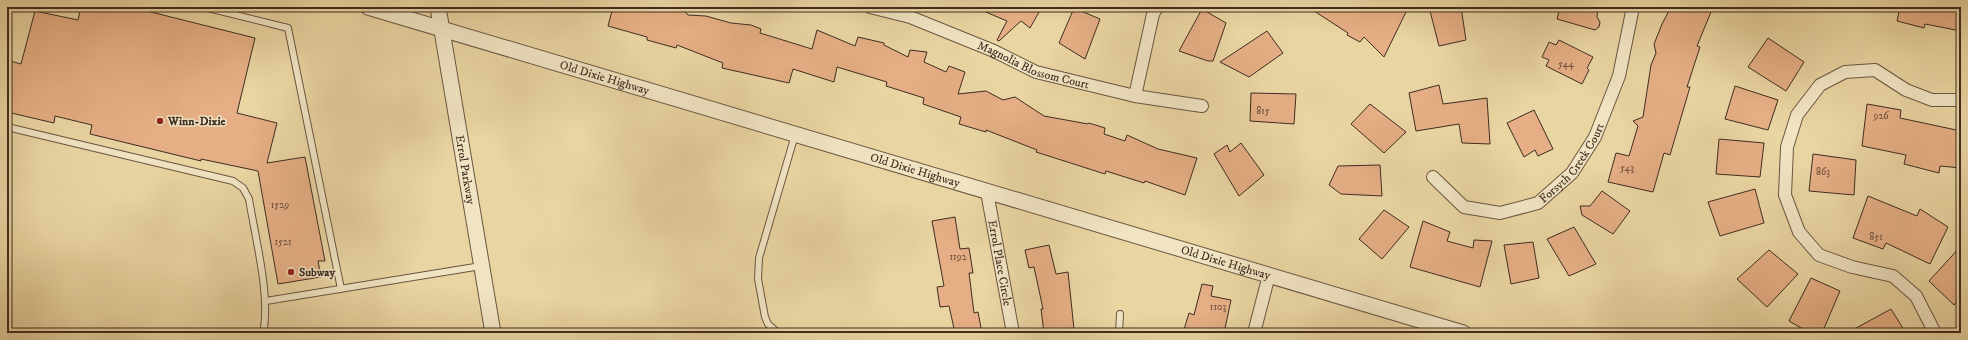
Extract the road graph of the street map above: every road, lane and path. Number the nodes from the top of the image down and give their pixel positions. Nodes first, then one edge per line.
1 (204, 7) edge
2 (368, 7) edge
3 (438, 7) edge
4 (870, 7) edge
5 (1157, 7) edge
6 (1633, 7) edge
7 (912, 12) edge
8 (442, 29) junction
9 (1135, 96) junction
10 (1961, 100) edge
11 (1202, 106) dead end
12 (7, 127) edge
13 (795, 135) junction
14 (1432, 177) dead end
15 (987, 192) junction
16 (482, 266) junction
17 (1269, 275) junction
18 (341, 289) junction
19 (266, 301) junction
20 (1120, 314) dead end
21 (263, 333) edge
22 (493, 333) edge
23 (778, 333) edge
24 (1013, 333) edge
25 (1119, 333) edge
26 (1254, 333) edge
27 (1463, 333) edge
28 (1935, 333) edge

1 - 18 lane
2 - 8 street, Old Dixie Highway
3 - 8 street, Errol Parkway
4 - 7 street, Magnolia Blossom Court
5 - 9 street
6 - 14 street, Forsyth Creek Court
7 - 9 street, Magnolia Blossom Court
8 - 13 street, Old Dixie Highway
8 - 16 street, Errol Parkway
9 - 11 street, Magnolia Blossom Court
10 - 28 street
12 - 19 lane
13 - 15 street, Old Dixie Highway
13 - 23 lane
15 - 17 street, Old Dixie Highway
15 - 24 street, Errol Place Circle
16 - 18 lane
16 - 22 street, Errol Parkway
17 - 26 street
17 - 27 street, Old Dixie Highway
18 - 19 lane
19 - 21 lane
20 - 25 lane

